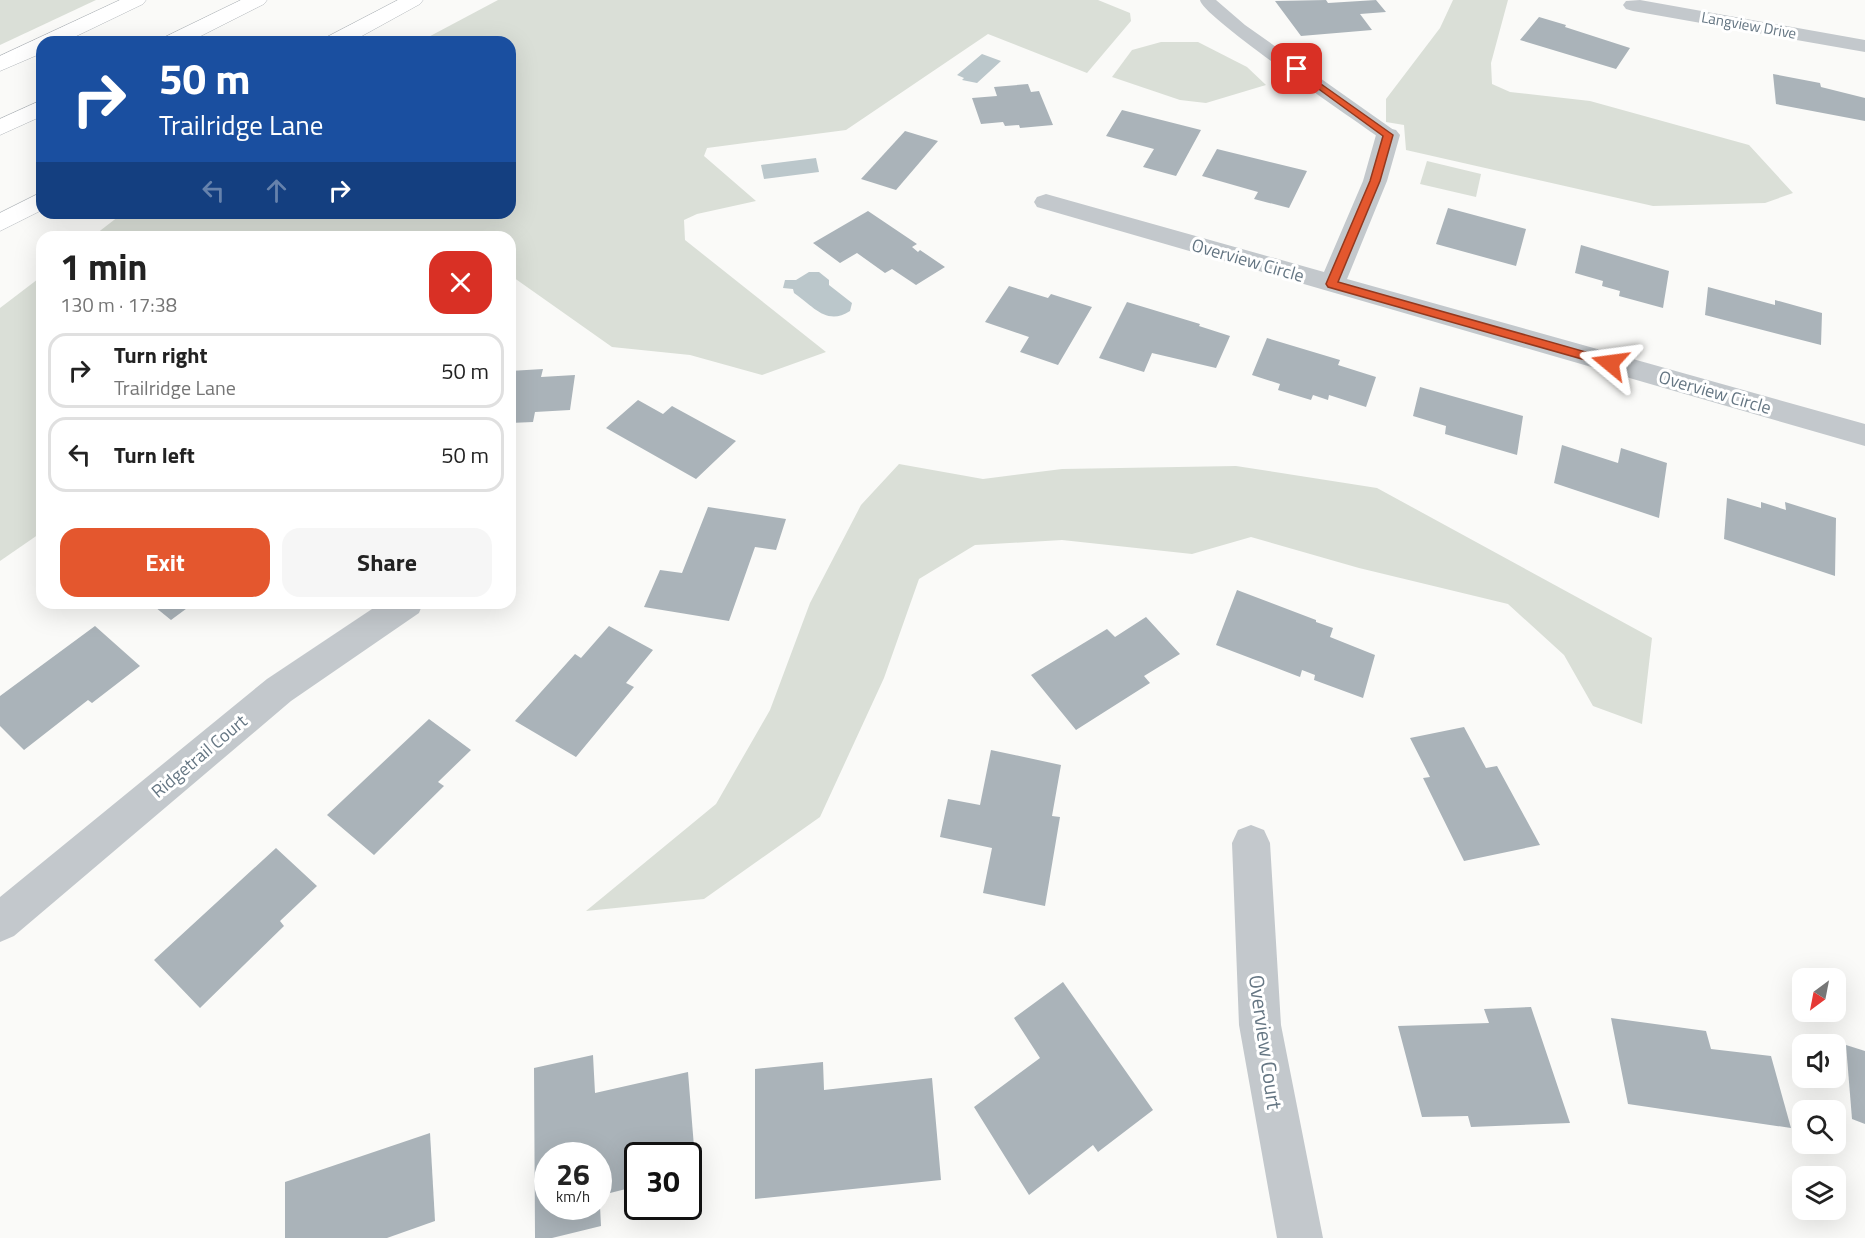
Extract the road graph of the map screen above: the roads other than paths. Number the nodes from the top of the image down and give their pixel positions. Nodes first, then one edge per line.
1 (136, 0) edge
2 (257, 0) edge
3 (413, 0) edge
4 (1208, 0) edge
5 (1634, 5) dead end
6 (60, 36) edge
7 (185, 36) edge
8 (347, 36) edge
9 (1865, 46) edge
10 (36, 48) edge
11 (0, 64) edge
12 (36, 110) edge
13 (0, 128) edge
14 (1388, 135) joint
15 (1046, 202) dead end
16 (36, 203) edge
17 (0, 223) edge
18 (1332, 284) junction
19 (1865, 435) edge
20 (398, 609) edge
21 (1251, 843) dead end
22 (0, 922) edge
23 (1300, 1238) edge

1 - 6 highway
2 - 7 highway
3 - 8 highway
4 - 14 lane
5 - 9 street, Langview Drive
10 - 11 highway
12 - 13 highway
14 - 18 street
15 - 18 street, Overview Circle
16 - 17 highway
18 - 19 street, Overview Circle
20 - 22 street, Ridgetrail Court
21 - 23 street, Overview Court

